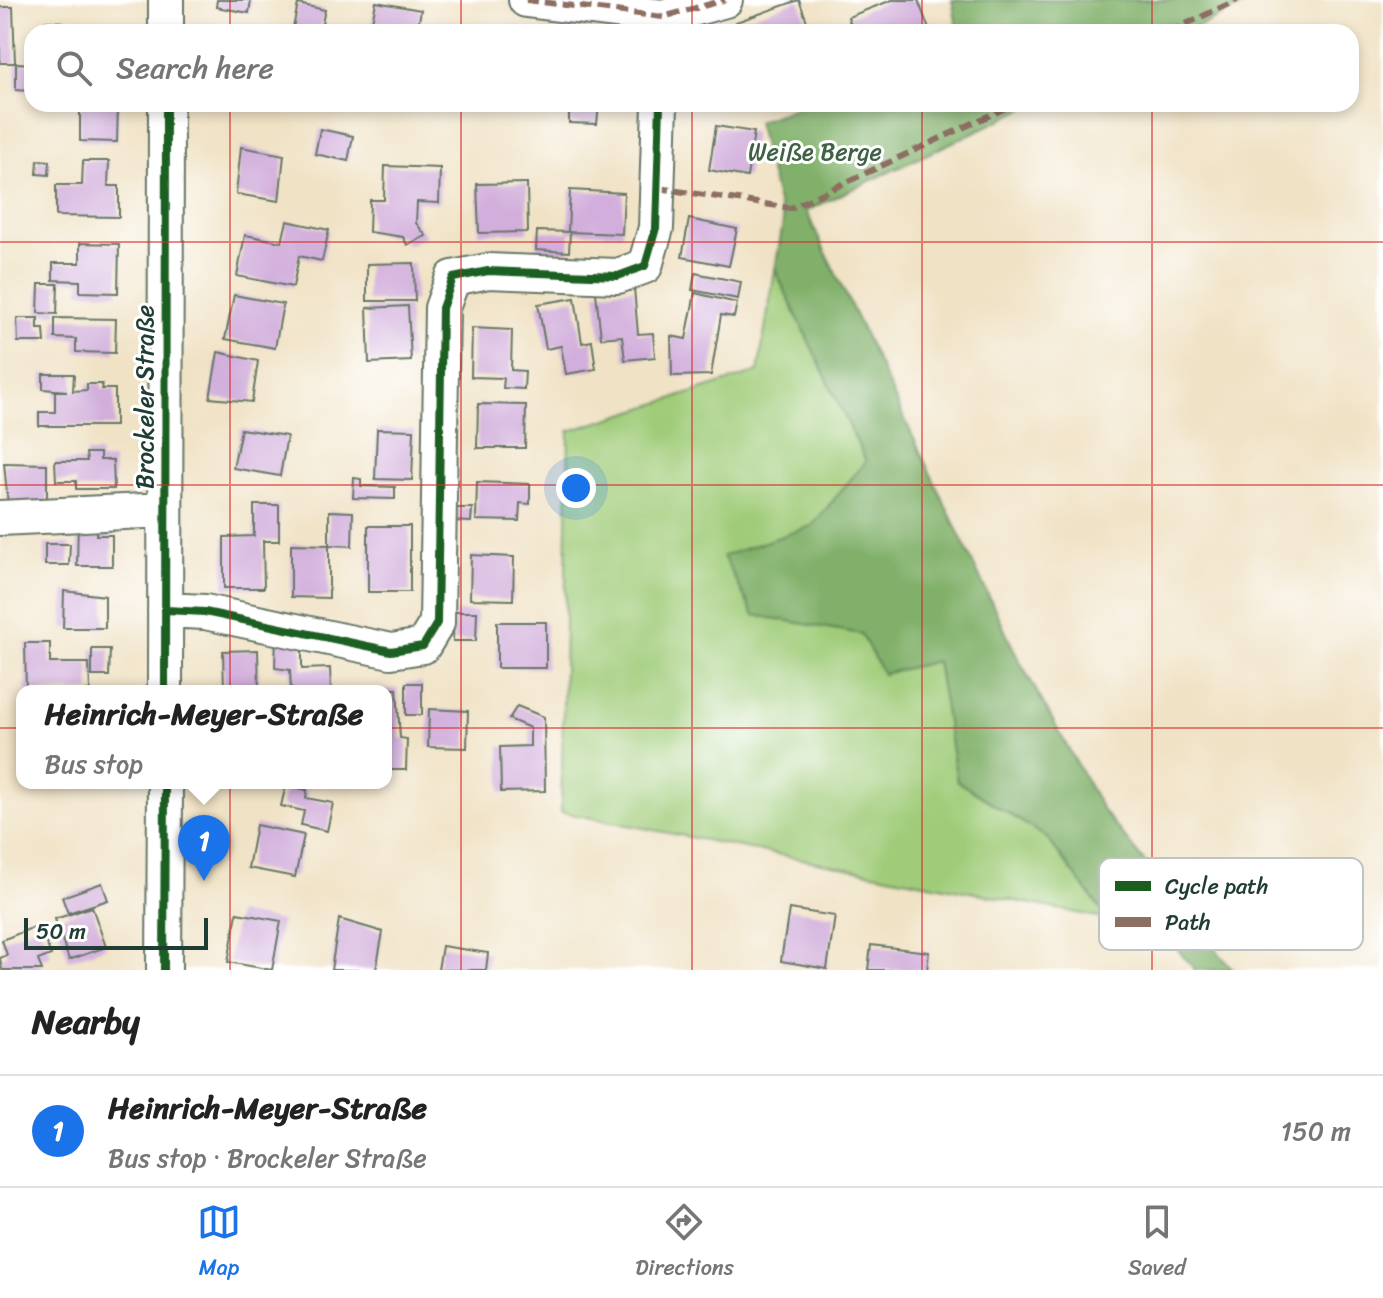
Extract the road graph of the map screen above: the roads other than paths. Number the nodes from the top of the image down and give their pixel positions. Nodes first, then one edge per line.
1 (166, 0) edge
2 (526, 0) edge
3 (725, 0) edge
4 (166, 24) edge
5 (657, 24) edge
6 (665, 24) edge
7 (166, 112) edge
8 (660, 112) edge
9 (165, 510) junction
10 (0, 518) edge
11 (165, 610) junction
12 (165, 685) edge
13 (165, 789) edge
14 (164, 970) edge

1 - 4 street
2 - 5 street
3 - 6 street
7 - 9 street, Brockeler Straße
8 - 11 street
9 - 10 street
9 - 11 street, Brockeler Straße
11 - 12 street, Brockeler Straße
13 - 14 street

